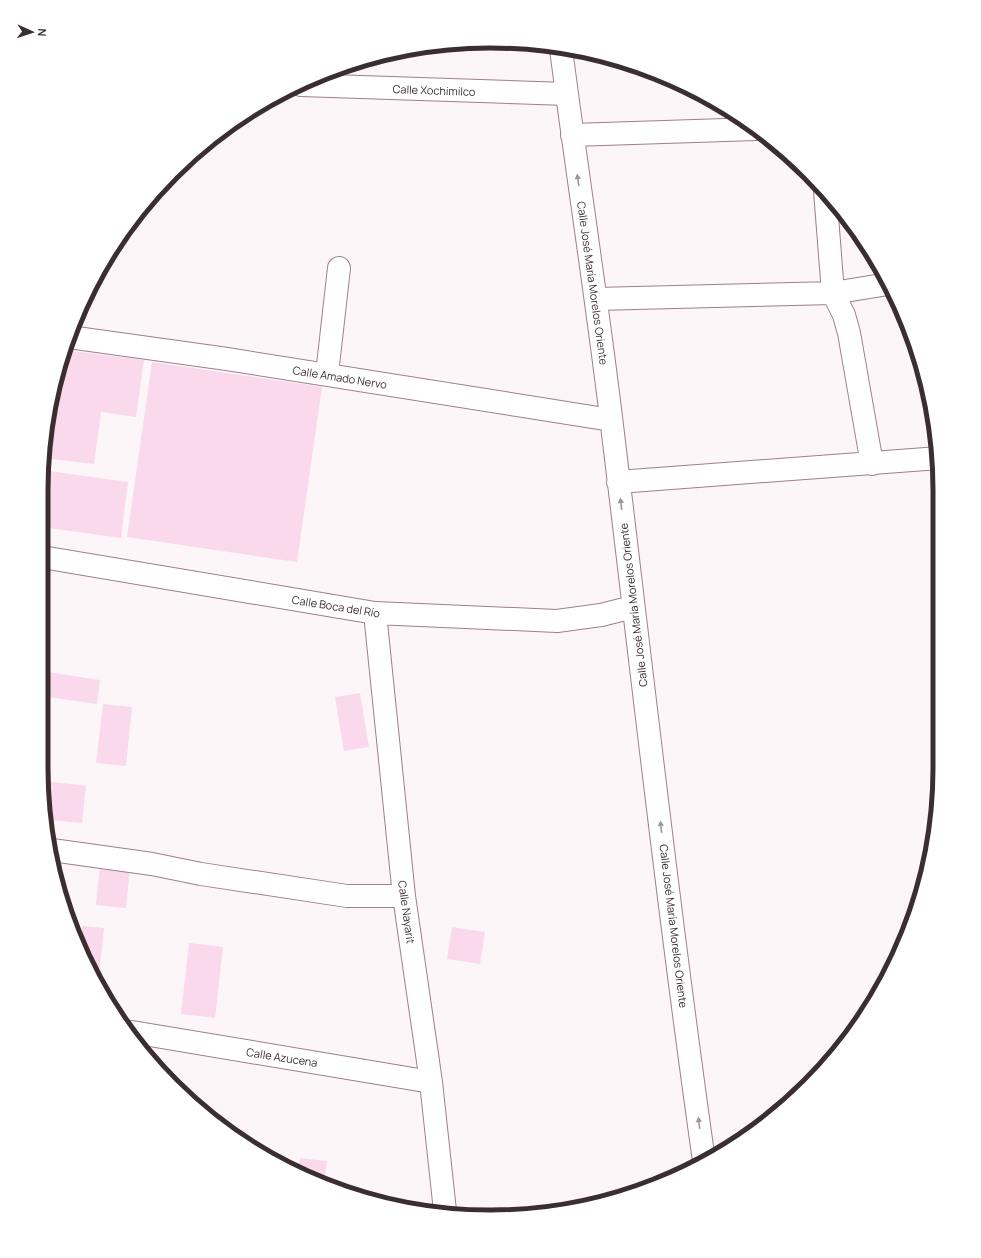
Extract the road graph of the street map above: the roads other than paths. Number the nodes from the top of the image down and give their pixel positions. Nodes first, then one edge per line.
1 (562, 54) edge
2 (314, 85) edge
3 (567, 94) junction
4 (746, 129) edge
5 (572, 135) junction
6 (826, 202) edge
7 (339, 268) dead end
8 (882, 285) edge
9 (833, 293) junction
10 (596, 299) junction
11 (75, 338) edge
12 (326, 374) junction
13 (611, 420) junction
14 (932, 459) edge
15 (872, 464) junction
16 (618, 482) junction
17 (48, 557) edge
18 (633, 607) junction
19 (375, 613) junction
20 (56, 851) edge
21 (404, 896) junction
22 (136, 1033) edge
23 (431, 1082) junction
24 (703, 1155) edge
25 (445, 1207) edge

1 - 3 street, Calle José María Morelos Oriente
2 - 3 street, Calle Xochimilco
3 - 5 street, Calle José María Morelos Oriente
4 - 5 street
10 -> 5 street, Calle José María Morelos Oriente
6 - 9 street
7 - 12 street
8 - 9 street
9 - 10 street
9 - 15 street
10 - 13 street, Calle José María Morelos Oriente
11 - 12 street, Calle Amado Nervo
12 - 13 street, Calle Amado Nervo
13 - 16 street, Calle José María Morelos Oriente
14 - 15 street
15 - 16 street
18 -> 16 street, Calle José María Morelos Oriente
17 - 19 street, Calle Boca del Río
18 - 19 street, Calle Boca del Río
24 -> 18 street, Calle José María Morelos Oriente
19 - 21 street, Calle Nayarit
20 - 21 street
21 - 23 street, Calle Nayarit
22 - 23 street, Calle Azucena
23 - 25 street, Calle Nayarit

